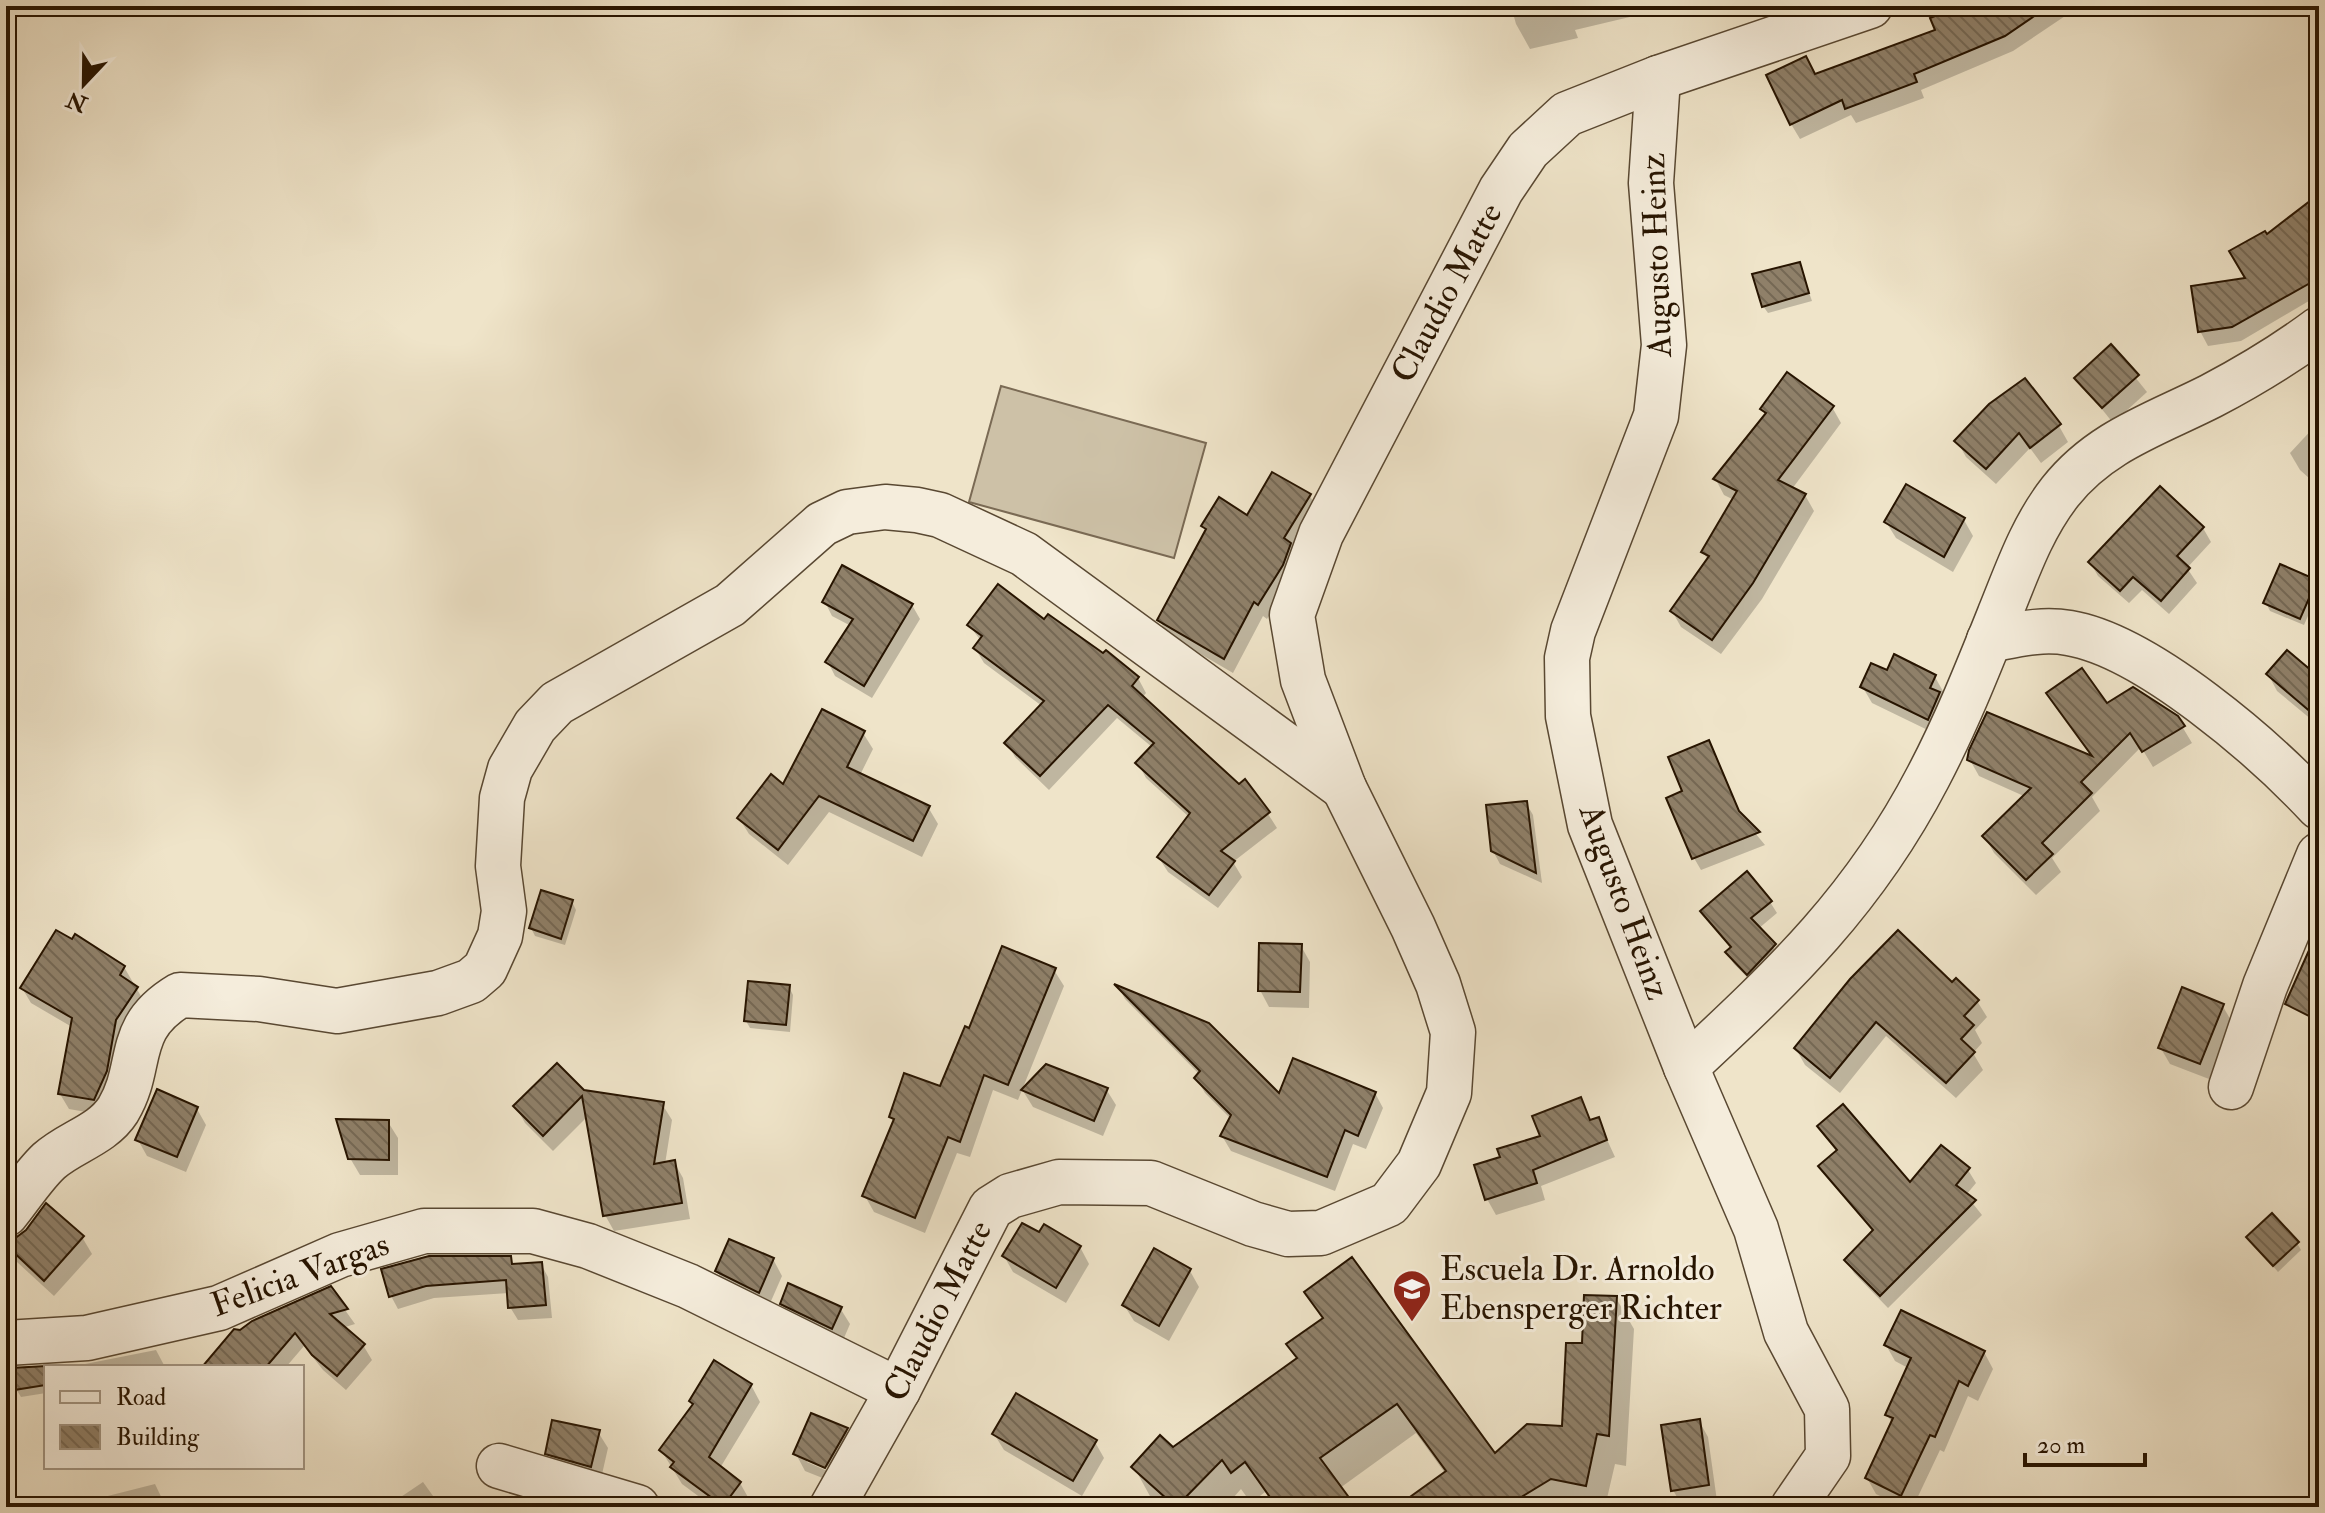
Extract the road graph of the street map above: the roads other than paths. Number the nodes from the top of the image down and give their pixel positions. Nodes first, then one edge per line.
1 (1870, 6) edge
2 (1658, 78) junction
3 (2319, 329) edge
4 (1989, 640) junction
5 (1344, 788) junction
6 (2319, 807) edge
7 (2319, 855) edge
8 (1686, 1067) junction
9 (2231, 1087) dead end
10 (6, 1214) edge
11 (6, 1343) edge
12 (898, 1390) junction
13 (499, 1466) dead end
14 (637, 1507) edge
15 (832, 1507) edge
16 (1793, 1507) edge

1 - 2 street, Claudio Matte
2 - 5 street, Claudio Matte
2 - 8 street, Augusto Heinz
3 - 4 street
4 - 6 street
4 - 8 street
5 - 10 street, Claudio Matte
5 - 12 street, Claudio Matte
7 - 9 street
8 - 16 street, Augusto Heinz
11 - 12 street, Felicia Vargas
12 - 15 street, Claudio Matte
13 - 14 street

